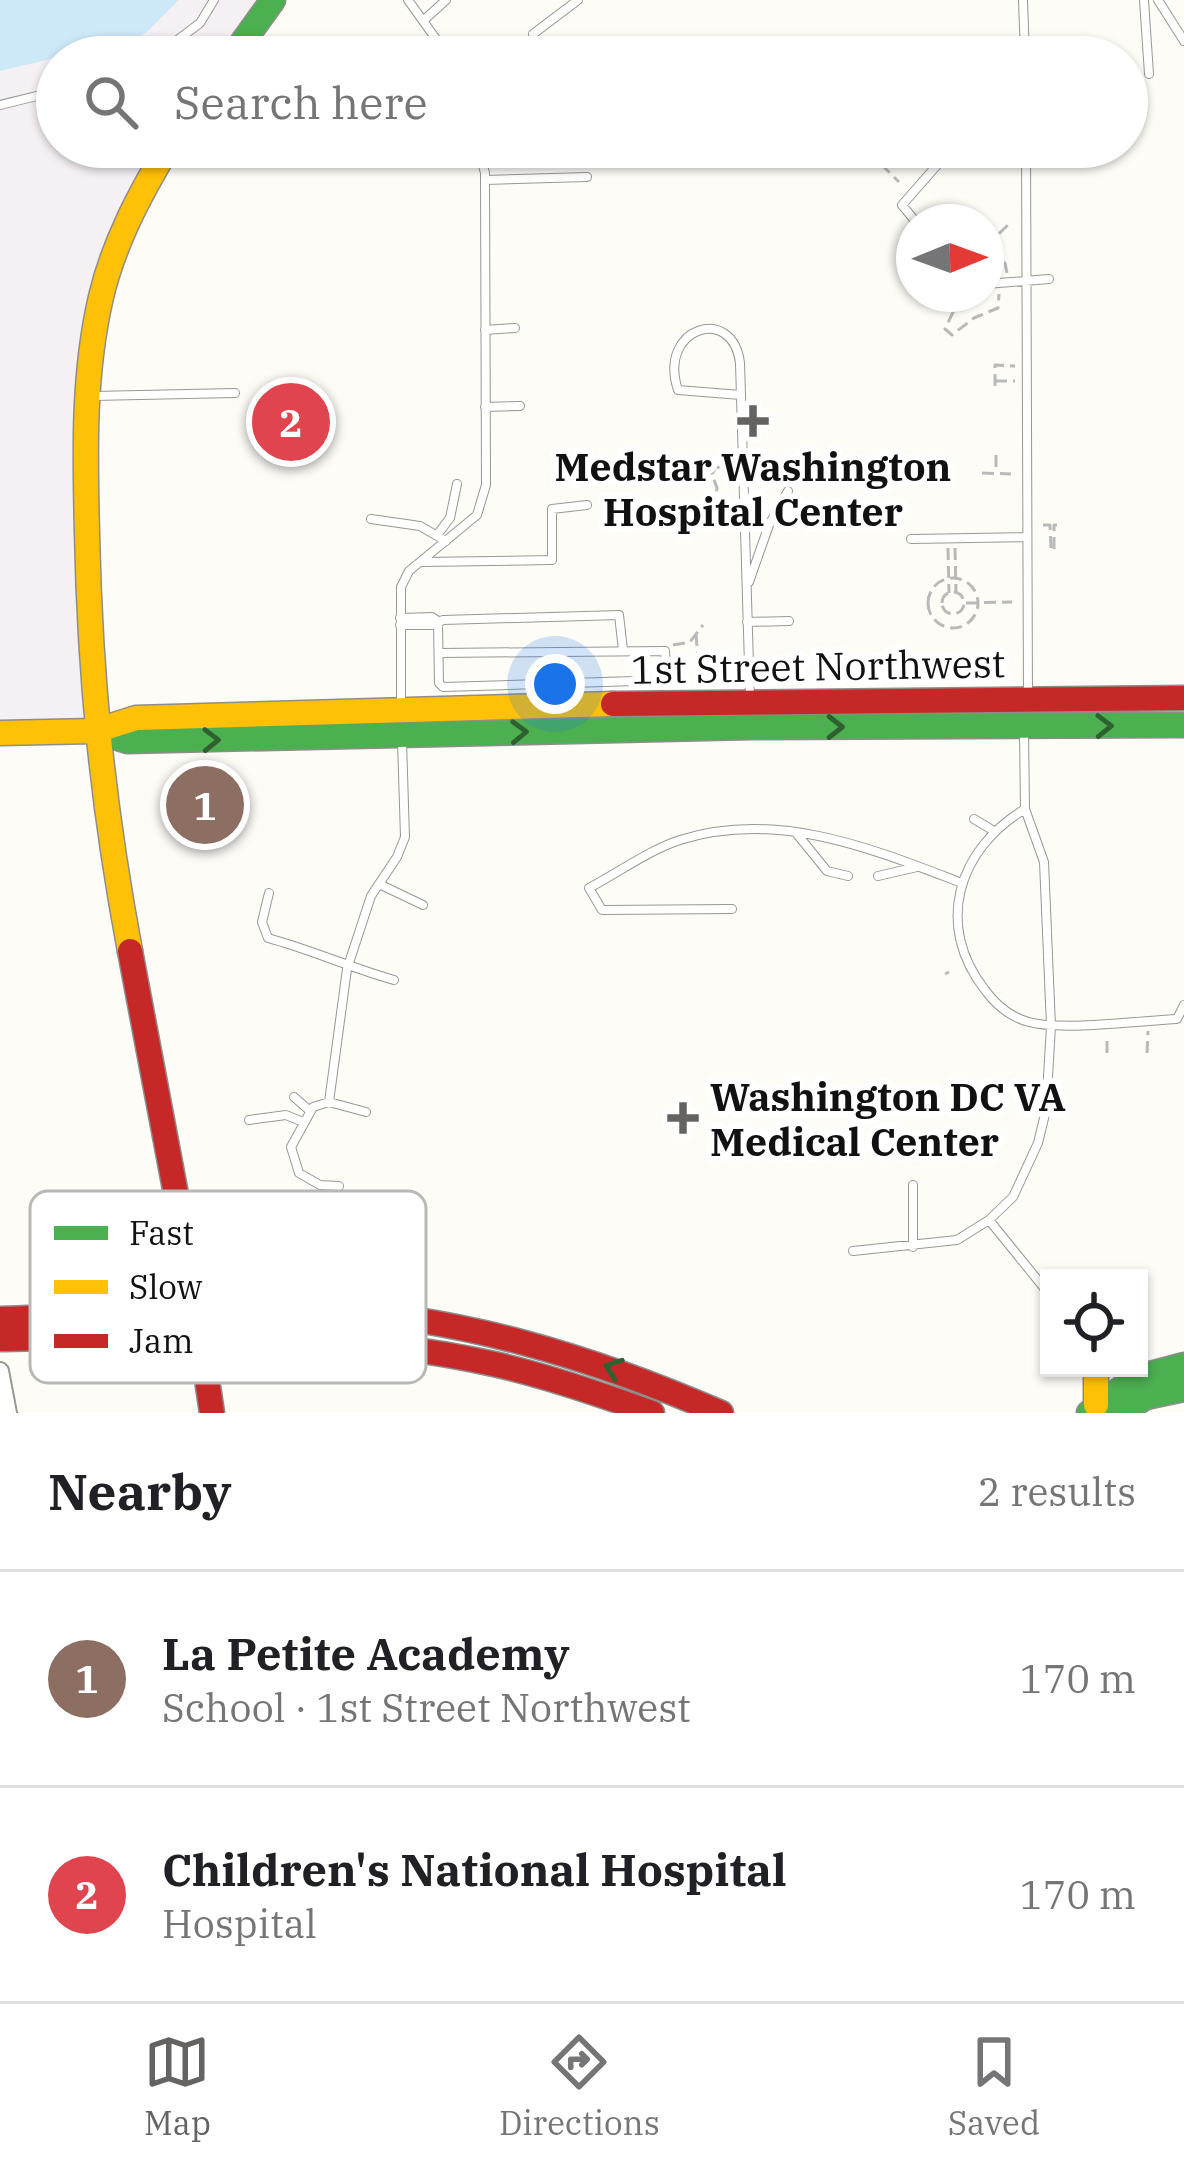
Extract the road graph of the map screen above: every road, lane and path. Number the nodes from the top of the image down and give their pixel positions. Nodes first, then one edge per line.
1 (214, 0) edge
2 (273, 0) edge
3 (408, 0) edge
4 (446, 0) edge
5 (578, 0) edge
6 (1023, 0) edge
7 (1144, 0) edge
8 (1158, 0) edge
9 (424, 20) junction
10 (533, 34) dead end
11 (183, 36) edge
12 (247, 36) edge
13 (435, 36) edge
14 (1024, 36) edge
15 (1146, 36) edge
16 (1184, 41) edge
17 (36, 96) edge
18 (0, 105) edge
19 (156, 168) edge
20 (482, 168) edge
21 (884, 168) edge
22 (935, 168) edge
23 (1026, 168) edge
24 (587, 177) dead end
25 (484, 180) junction
26 (899, 182) dead end
27 (903, 204) edge
28 (1010, 223) dead end
29 (1004, 229) edge
30 (1004, 263) edge
31 (1007, 274) dead end
32 (1049, 279) dead end
33 (1028, 283) junction
34 (1004, 284) edge
35 (953, 312) edge
36 (988, 312) edge
37 (515, 328) dead end
38 (485, 330) junction
39 (1017, 366) dead end
40 (1017, 381) dead end
41 (235, 393) dead end
42 (741, 395) junction
43 (85, 396) junction
44 (485, 406) junction
45 (520, 406) dead end
46 (996, 455) dead end
47 (734, 470) dead end
48 (982, 473) dead end
49 (997, 473) junction
50 (1011, 474) dead end
51 (742, 478) junction
52 (815, 482) dead end
53 (457, 484) dead end
54 (788, 491) dead end
55 (587, 505) dead end
56 (371, 519) dead end
57 (1042, 525) dead end
58 (1054, 525) dead end
59 (712, 526) dead end
60 (1027, 537) junction
61 (441, 538) junction
62 (911, 539) dead end
63 (952, 546) dead end
64 (419, 562) junction
65 (952, 579) junction
66 (746, 589) junction
67 (952, 592) junction
68 (1012, 602) dead end
69 (964, 603) junction
70 (978, 603) junction
71 (952, 615) junction
72 (400, 621) junction
73 (789, 621) dead end
74 (440, 622) junction
75 (747, 622) junction
76 (703, 625) dead end
77 (952, 628) junction
78 (696, 634) junction
79 (623, 650) junction
80 (666, 652) junction
81 (439, 653) junction
82 (700, 693) dead end
83 (1028, 698) junction
84 (1184, 698) edge
85 (751, 714) junction
86 (402, 724) junction
87 (1024, 725) junction
88 (1184, 725) edge
89 (95, 731) junction
90 (0, 733) edge
91 (1025, 809) junction
92 (974, 819) dead end
93 (994, 831) junction
94 (796, 833) junction
95 (918, 866) junction
96 (848, 876) dead end
97 (878, 876) dead end
98 (962, 883) junction
99 (379, 884) junction
100 (269, 893) dead end
101 (423, 905) dead end
102 (732, 909) dead end
103 (348, 967) junction
104 (394, 980) dead end
105 (1184, 1005) edge
106 (1051, 1026) junction
107 (1148, 1030) dead end
108 (1107, 1033) dead end
109 (1107, 1053) dead end
110 (1147, 1053) dead end
111 (294, 1097) dead end
112 (329, 1102) junction
113 (310, 1112) junction
114 (366, 1112) dead end
115 (249, 1120) dead end
116 (303, 1122) junction
117 (913, 1185) dead end
118 (339, 1186) dead end
119 (173, 1191) edge
120 (989, 1220) junction
121 (913, 1247) junction
122 (853, 1252) dead end
123 (1040, 1283) edge
124 (30, 1318) edge
125 (0, 1319) edge
126 (426, 1323) edge
127 (0, 1339) edge
128 (30, 1339) edge
129 (426, 1349) edge
130 (1184, 1365) edge
131 (1148, 1370) edge
132 (0, 1371) edge
133 (1097, 1377) edge
134 (1133, 1377) edge
135 (207, 1383) edge
136 (1184, 1389) edge
137 (1102, 1410) edge
138 (720, 1412) edge
139 (8, 1413) edge
140 (212, 1413) edge
141 (652, 1413) edge

1 - 11 lane
2 - 12 main road
3 - 9 lane
4 - 9 lane
5 - 10 lane
6 - 14 lane
7 - 15 lane
8 - 16 lane
9 - 13 lane
17 - 18 lane
19 - 43 main road
20 - 25 lane
21 - 26 path
22 - 27 lane
23 - 33 lane
24 - 25 lane
25 - 38 lane
28 - 29 path
30 - 31 path
32 - 33 lane
33 - 34 lane
33 - 60 lane
35 - 36 path
37 - 38 lane
38 - 44 lane
39 - 40 path
41 - 43 lane
42 - 42 lane
42 - 51 lane
43 - 89 main road
44 - 45 lane
44 - 61 lane
46 - 49 path
47 - 59 path
48 - 49 path
49 - 50 path
51 - 52 lane
51 - 66 lane
53 - 61 lane
54 - 66 lane
55 - 64 lane
56 - 61 lane
57 - 58 path
60 - 62 lane
60 - 83 lane
61 - 64 lane
63 - 65 path
64 - 72 lane
65 - 67 path
65 - 70 path
65 - 77 path
66 - 75 lane
67 - 69 path
67 - 71 path
68 - 70 path
69 - 70 path
69 - 71 path
70 - 77 path
71 - 77 path
72 - 74 lane
72 - 86 lane
73 - 75 lane
74 - 79 lane
74 - 81 lane
75 - 85 lane
76 - 78 path
78 - 80 path
78 - 82 path
79 - 80 lane
79 - 81 lane
80 - 81 lane
83 - 84 main road, 1st Street Northwest
83 - 85 main road, 1st Street Northwest
83 - 87 lane
85 - 86 main road, 1st Street Northwest
85 -> 87 main road, 1st Street Northwest
86 - 89 main road, 1st Street Northwest
86 - 99 lane
87 -> 88 main road, 1st Street Northwest
87 - 91 lane
89 - 90 main road, 1st Street Northwest
89 - 119 main road
91 - 93 lane
91 - 106 lane
92 - 93 lane
93 - 98 lane
94 - 95 lane
94 - 96 lane
94 - 102 lane
95 - 97 lane
95 - 98 lane
98 - 106 lane
99 - 101 lane
99 - 103 lane
100 - 103 lane
103 - 104 lane
103 - 112 lane
105 - 106 lane
106 - 120 lane
107 - 110 path
108 - 109 path
111 - 113 lane
112 - 113 lane
112 - 114 lane
113 - 116 lane
115 - 116 lane
116 - 118 lane
117 - 121 lane
120 - 121 lane
120 - 123 lane
121 - 122 lane
124 - 125 main road
138 -> 126 main road
127 - 128 main road
129 - 141 main road
130 - 131 main road
132 - 139 street
133 - 137 main road
134 - 137 main road
135 - 140 main road
136 - 137 main road

